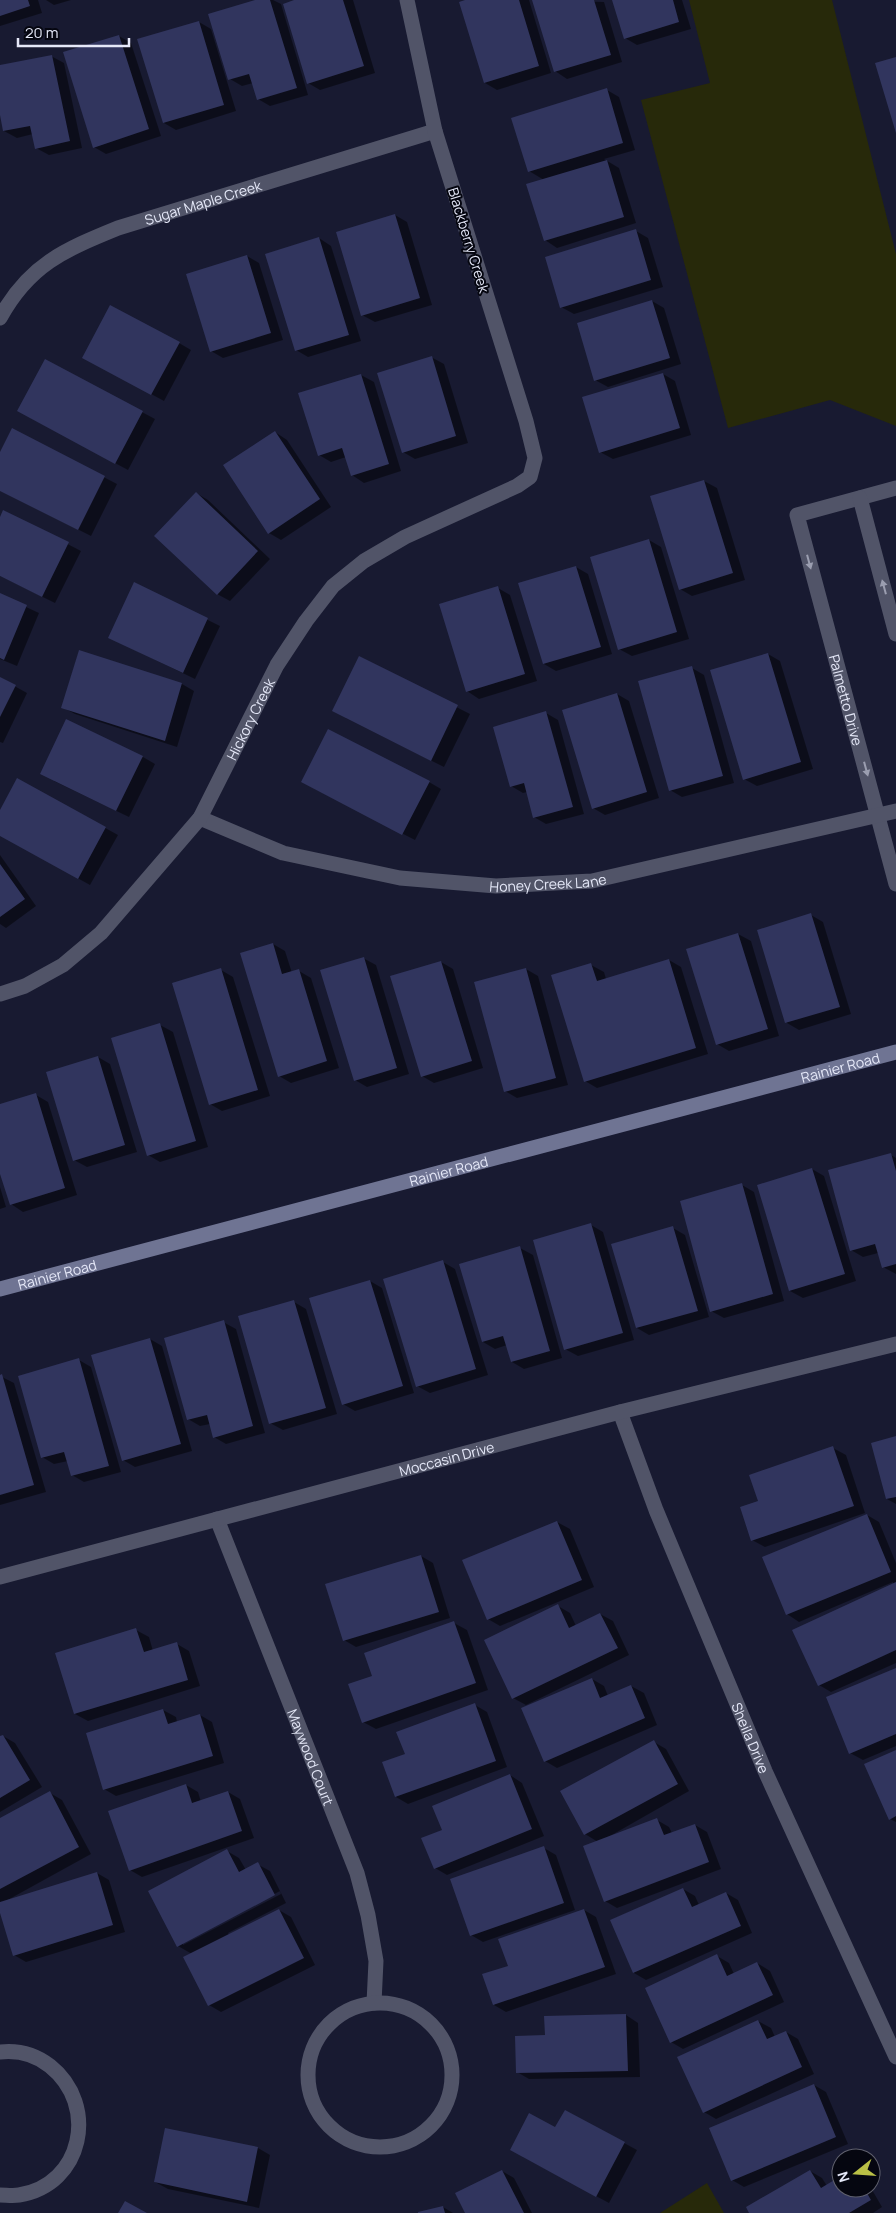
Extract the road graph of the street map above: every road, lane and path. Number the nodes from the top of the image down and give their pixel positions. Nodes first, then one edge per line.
1 (408, 0) edge
2 (435, 131) junction
3 (0, 318) edge
4 (530, 477) joint
5 (896, 488) edge
6 (860, 498) junction
7 (896, 634) edge
8 (896, 811) edge
9 (879, 815) junction
10 (200, 818) junction
11 (896, 884) edge
12 (0, 994) edge
13 (896, 1052) edge
14 (0, 1290) edge
15 (896, 1344) edge
16 (620, 1412) junction
17 (217, 1520) junction
18 (0, 1577) edge
19 (374, 2003) junction
20 (0, 2052) edge
21 (896, 2057) edge
22 (0, 2195) edge

1 - 2 street, Blackberry Creek
2 - 3 street, Sugar Maple Creek
2 - 4 street, Blackberry Creek
4 - 10 street, Hickory Creek
5 - 6 street
7 -> 6 street
6 -> 9 street, Palmetto Drive
8 - 9 street, Honey Creek Lane
9 - 10 street, Honey Creek Lane
9 - 11 street, Palmetto Drive
10 - 12 street, Hickory Creek
13 - 14 street, Rainier Road
15 - 16 street, Moccasin Drive
16 - 17 street, Moccasin Drive
16 - 21 street, Sheila Drive
17 - 18 street, Moccasin Drive
17 - 19 street, Maywood Court
19 - 19 street
20 - 22 street

